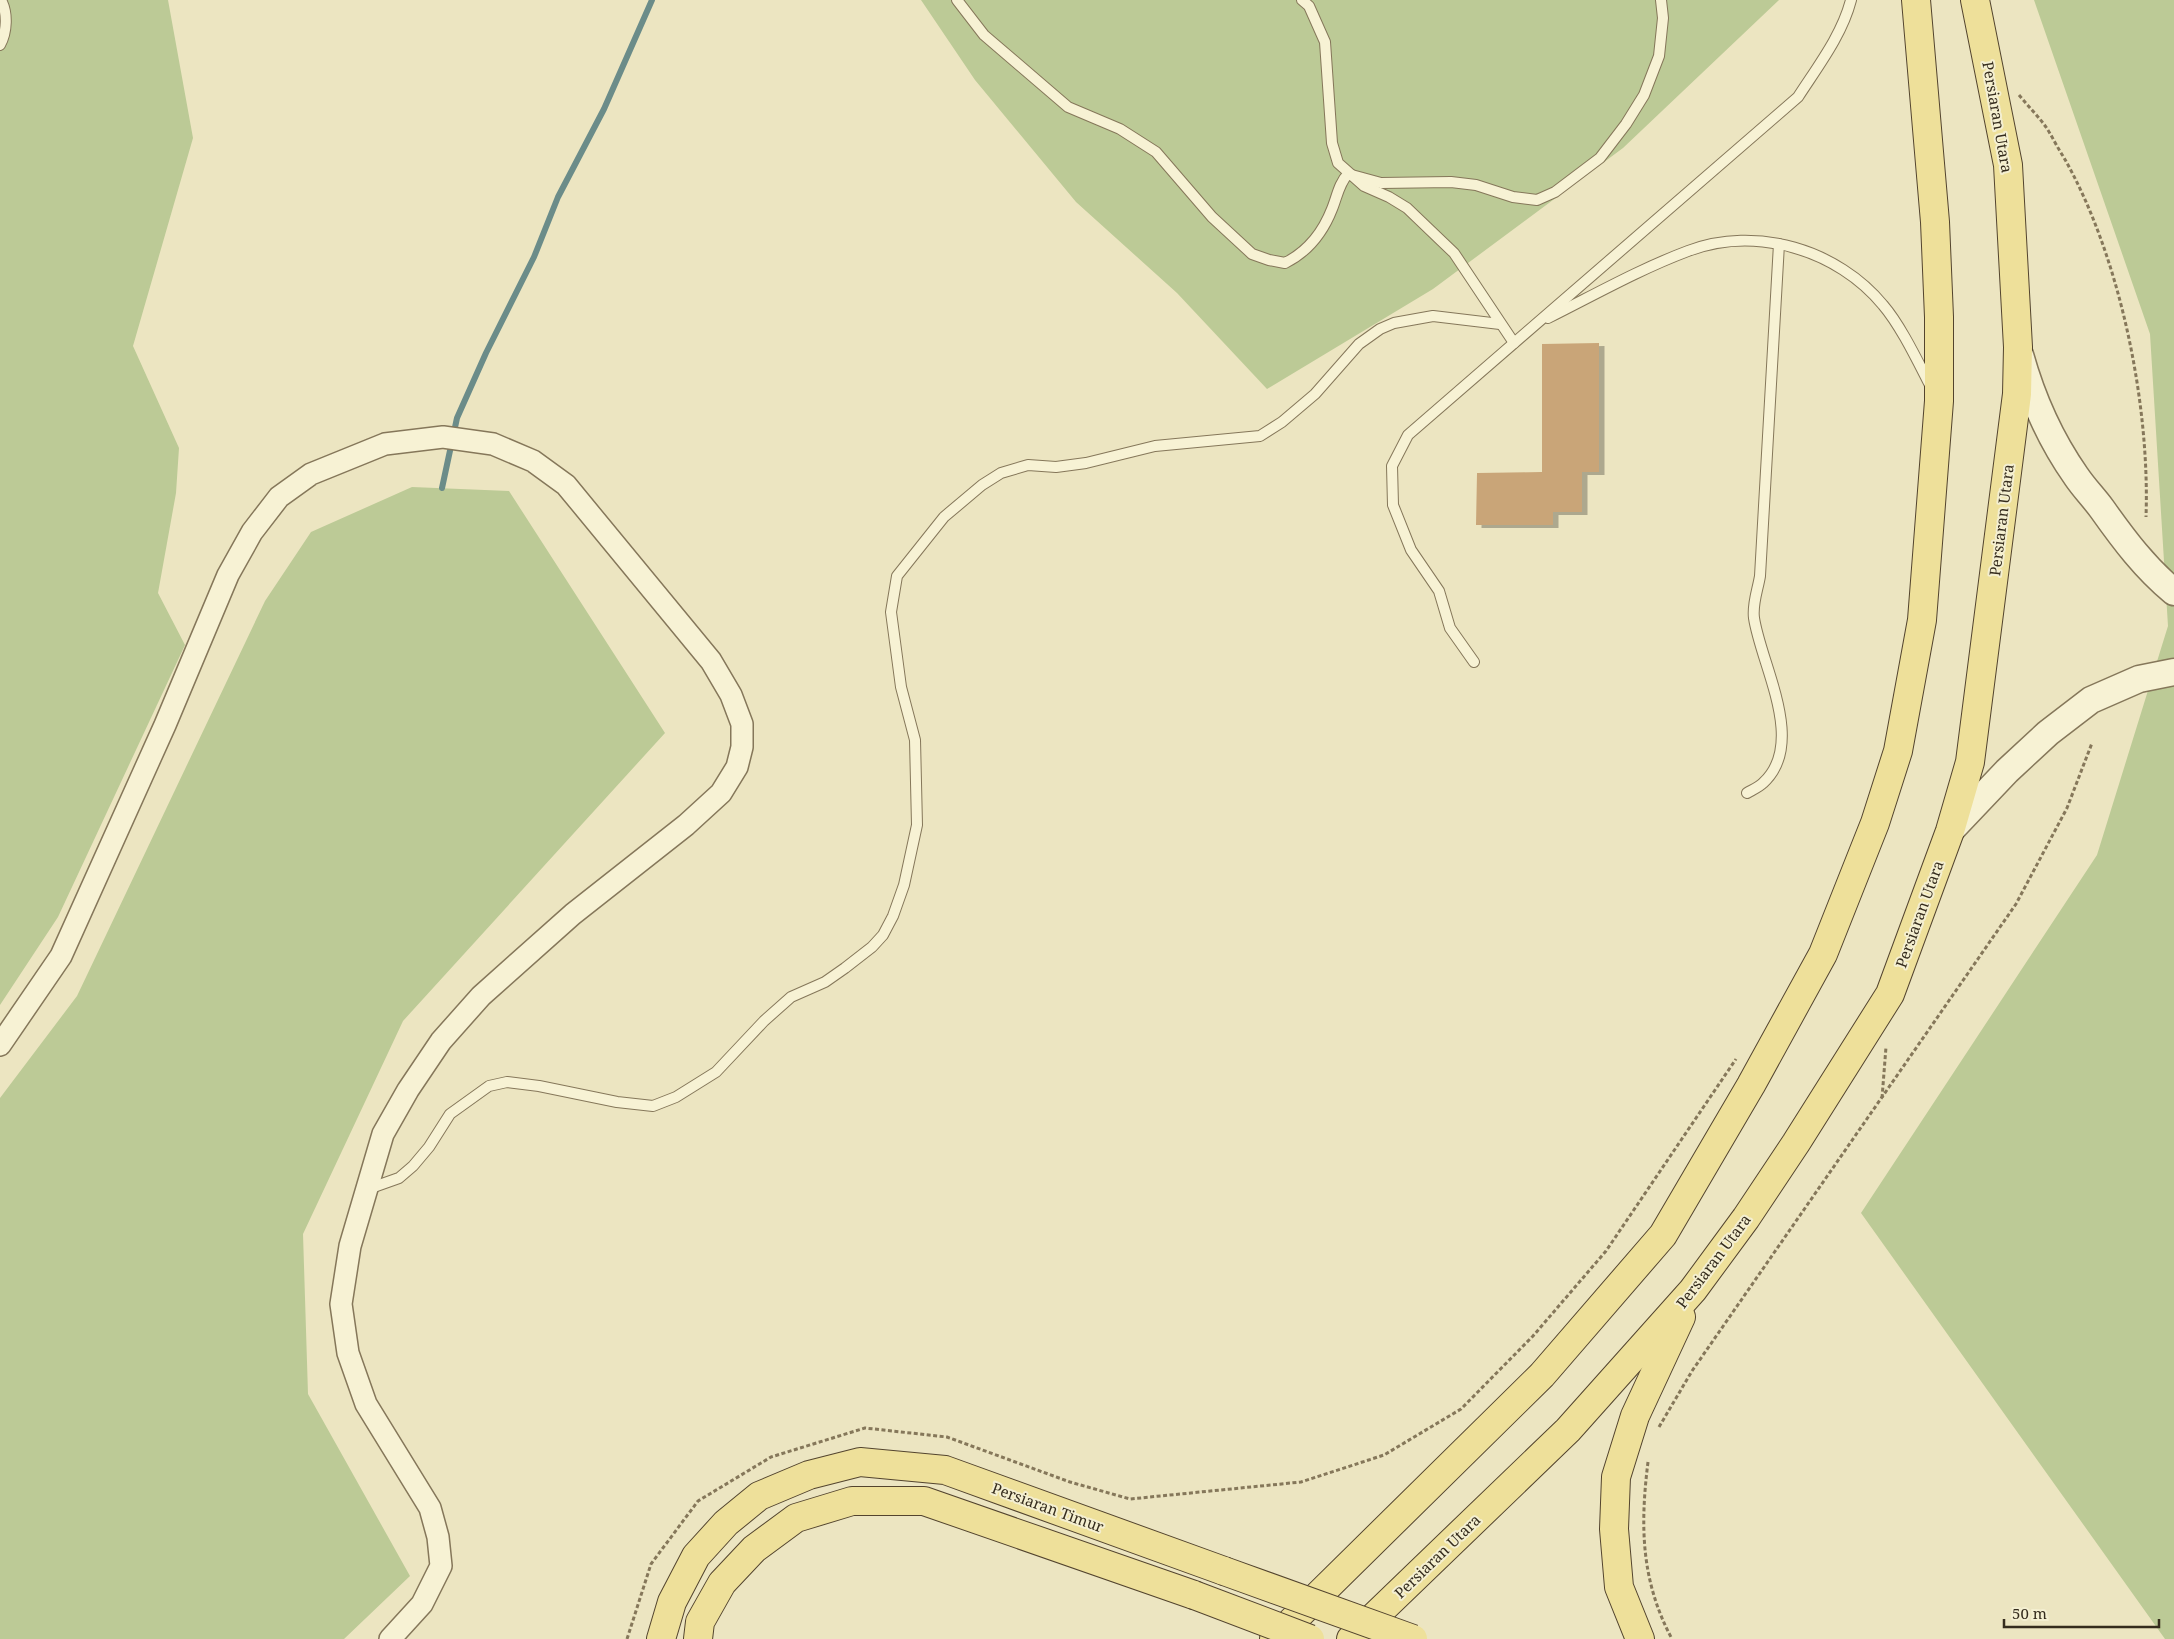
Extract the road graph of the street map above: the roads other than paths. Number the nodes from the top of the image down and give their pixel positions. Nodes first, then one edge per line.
1 (2, 0) edge
2 (956, 0) edge
3 (1302, 0) edge
4 (1661, 0) edge
5 (1851, 0) edge
6 (1916, 0) edge
7 (1975, 0) edge
8 (0, 45) edge
9 (1348, 174) junction
10 (1779, 244) junction
11 (1500, 324) junction
12 (1535, 325) junction
13 (1514, 343) junction
14 (2018, 347) junction
15 (1939, 401) junction
16 (2174, 592) edge
17 (1474, 662) dead end
18 (2174, 672) edge
19 (1747, 793) dead end
20 (1950, 832) junction
21 (0, 1045) edge
22 (367, 1190) junction
23 (1693, 1290) junction
24 (390, 1639) edge
25 (661, 1639) edge
26 (698, 1639) edge
27 (1274, 1639) edge
28 (1310, 1639) edge
29 (1351, 1639) edge
30 (1413, 1639) edge
31 (1640, 1639) edge

1 - 8 lane
2 - 9 lane
3 - 9 lane
4 - 9 lane
5 - 12 lane
6 - 15 main road
7 - 14 main road, Persiaran Utara
9 - 11 lane
10 - 12 lane
10 - 15 lane
10 - 19 lane
11 - 13 lane
11 - 22 lane
12 - 13 lane
13 - 17 lane
14 - 16 street
14 - 20 main road, Persiaran Utara
15 - 27 main road
18 - 20 street
20 - 23 main road, Persiaran Utara
21 - 22 street
22 - 24 street
23 - 29 main road, Persiaran Utara
23 - 31 main road
25 - 30 main road, Persiaran Timur, bridge
26 - 28 main road, bridge

